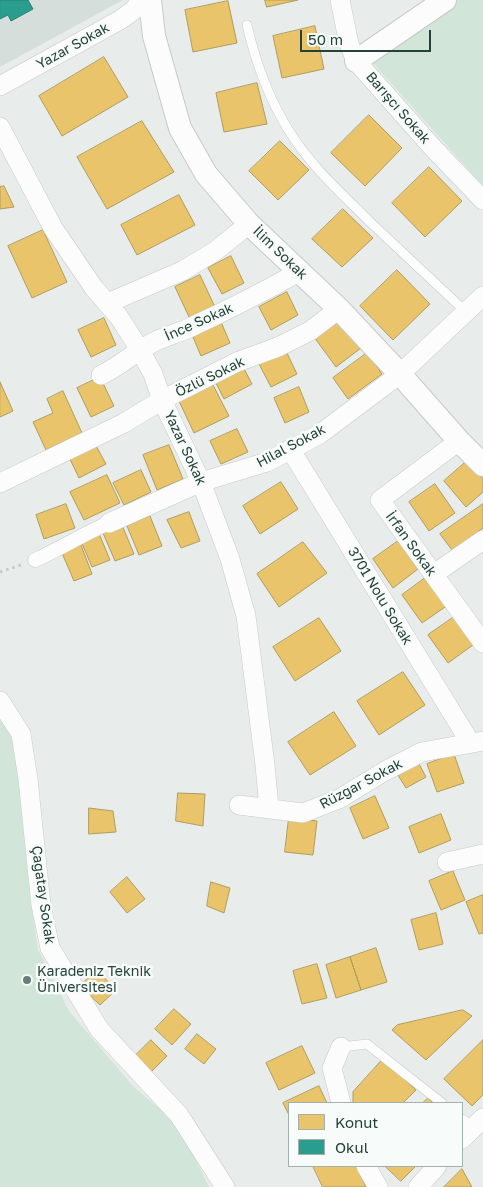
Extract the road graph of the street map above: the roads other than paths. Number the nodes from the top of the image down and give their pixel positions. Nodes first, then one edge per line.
1 (141, 0) edge
2 (150, 0) edge
3 (340, 0) edge
4 (445, 0) edge
5 (247, 25) dead end
6 (356, 61) junction
7 (0, 86) edge
8 (0, 127) edge
9 (483, 200) edge
10 (249, 224) junction
11 (299, 272) junction
12 (483, 296) edge
13 (108, 303) junction
14 (339, 309) junction
15 (466, 312) junction
16 (140, 350) junction
17 (400, 374) junction
18 (101, 375) dead end
19 (162, 400) junction
20 (459, 441) junction
21 (290, 449) junction
22 (483, 465) edge
23 (201, 482) junction
24 (0, 483) edge
25 (109, 524) joint
26 (483, 540) edge
27 (35, 560) road end
28 (434, 574) junction
29 (483, 643) edge
30 (0, 701) edge
31 (476, 742) edge
32 (239, 805) dead end
33 (268, 808) junction
34 (483, 854) edge
35 (447, 862) dead end
36 (340, 1047) joint
37 (341, 1102) edge
38 (441, 1102) edge
39 (367, 1167) edge
40 (436, 1167) edge
41 (225, 1187) edge
42 (378, 1187) edge
43 (418, 1187) edge

1 - 7 street, Yazar Sokak
2 - 10 street, İlim Sokak
3 - 6 street, Barışcı Sokak
4 - 6 street
5 - 15 lane
6 - 9 street, Barışcı Sokak
8 - 13 street, Yazar Sokak
10 - 11 street, İlim Sokak
10 - 13 street
11 - 14 street, İlim Sokak
11 - 16 street, İnce Sokak
12 - 15 street
13 - 16 street, Yazar Sokak
14 - 17 street, İlim Sokak
14 - 19 street, Özlü Sokak
15 - 17 street
16 - 18 street, İnce Sokak
16 - 19 street, Yazar Sokak
17 - 20 street, İlim Sokak
17 - 21 street, Hilal Sokak
19 - 23 street, Yazar Sokak
19 - 24 street, Özlü Sokak
20 - 22 street, İlim Sokak
20 - 28 street, İrfan Sokak
21 - 23 street, Hilal Sokak
21 - 31 street, 3701 Nolu Sokak
23 - 25 street, Hilal Sokak
23 - 33 street, Yazar Sokak
25 - 27 street, Hilal Sokak
26 - 28 street
28 - 29 street, İrfan Sokak
30 - 41 street, Çağatay Sokak
31 - 33 street, Rüzgar Sokak
32 - 33 street, Rüzgar Sokak
34 - 35 street
36 - 37 street
36 - 38 lane
39 - 42 street
40 - 43 street

